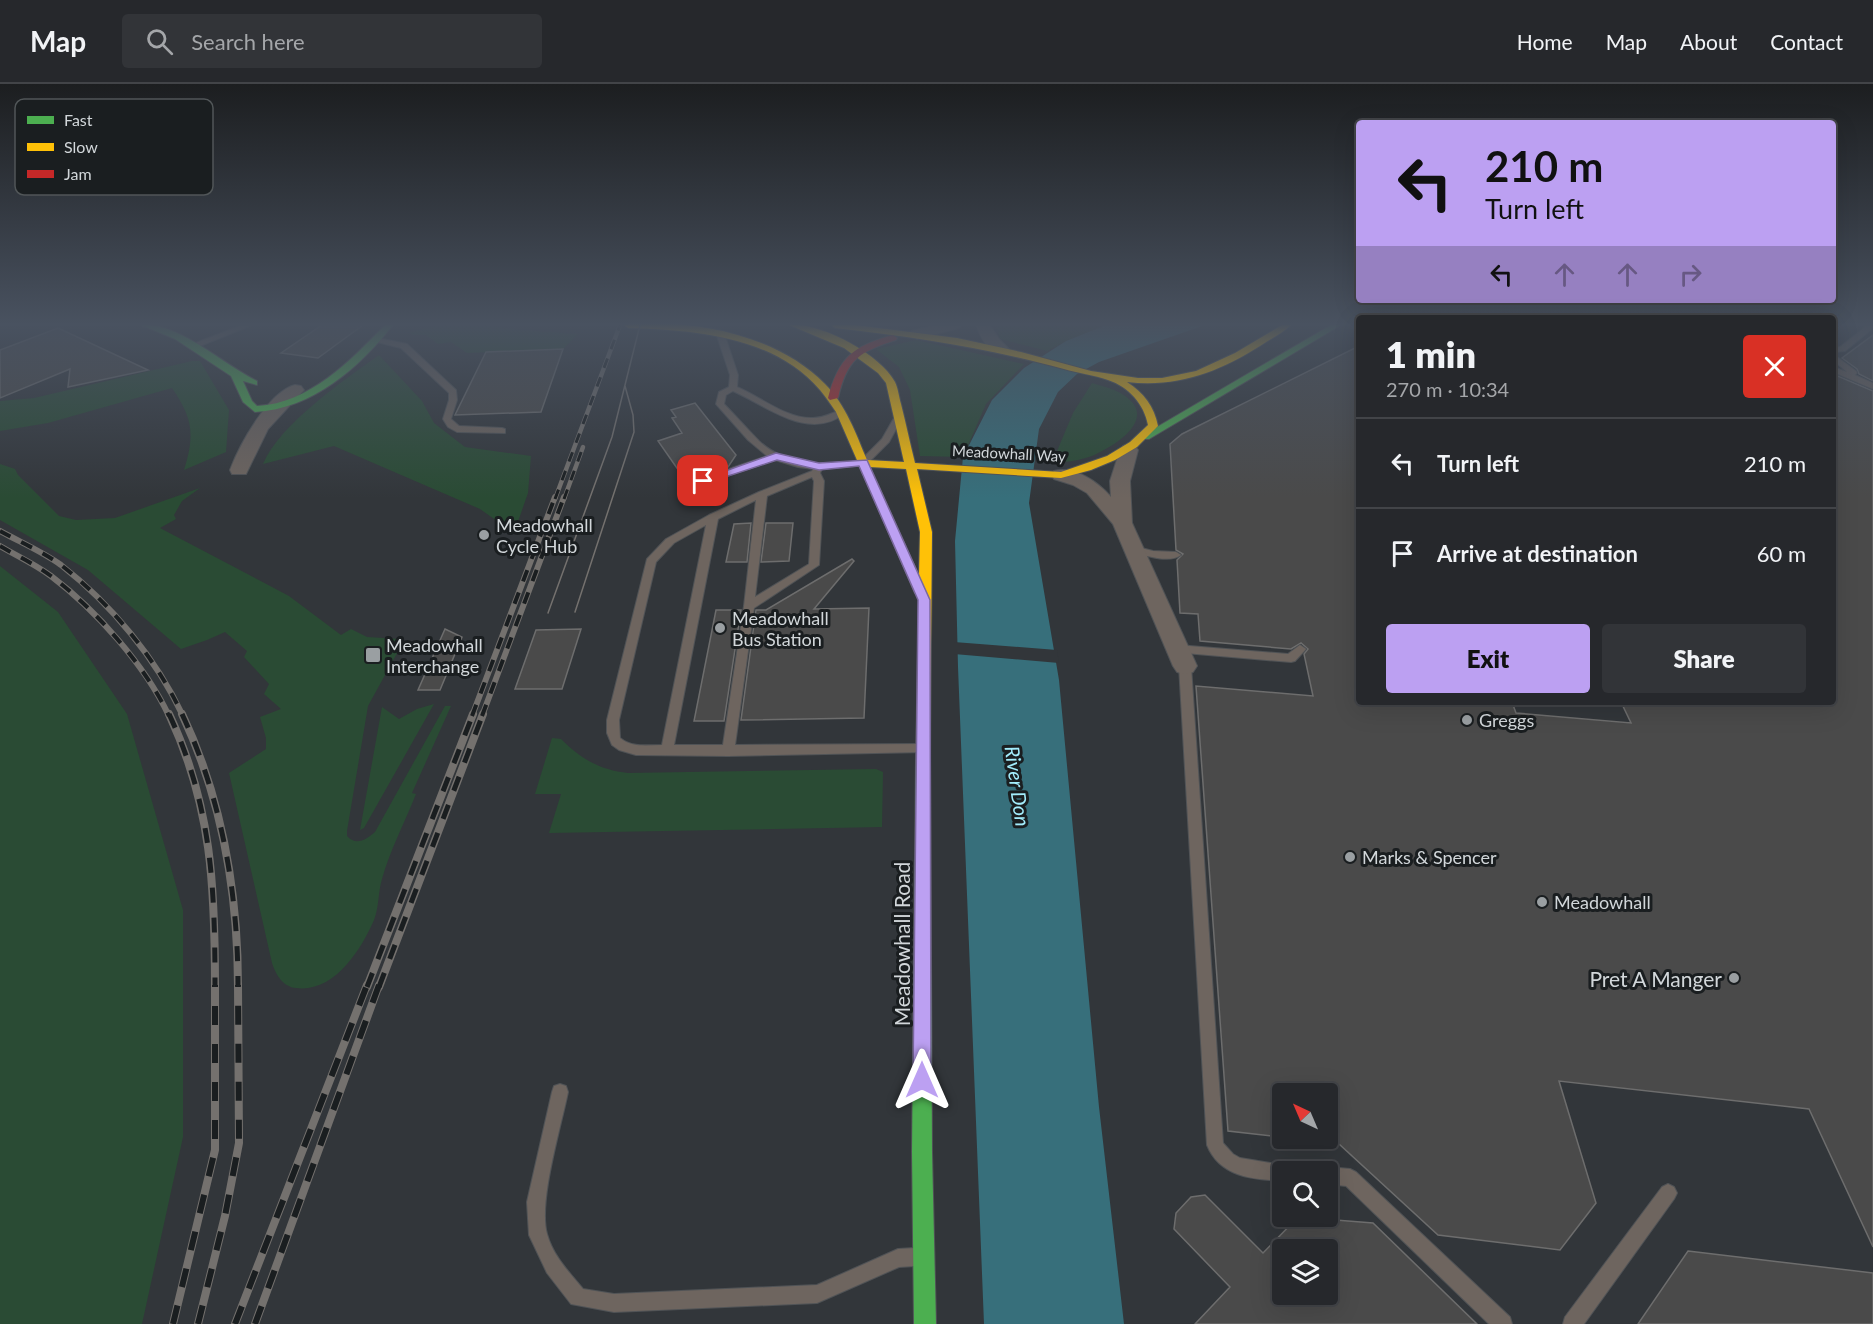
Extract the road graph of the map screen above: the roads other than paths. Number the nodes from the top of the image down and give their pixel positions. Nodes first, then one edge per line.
1 (240, 383) edge
2 (247, 383) edge
3 (321, 383) edge
4 (443, 383) edge
5 (733, 383) edge
6 (817, 383) edge
7 (837, 383) edge
8 (891, 383) edge
9 (1121, 383) edge
10 (1238, 383) edge
11 (733, 388) junction
12 (297, 395) junction
13 (833, 398) junction
14 (244, 399) junction
15 (270, 399) junction
16 (841, 413) junction
17 (899, 416) junction
18 (502, 431) dead end
19 (1145, 437) junction
20 (247, 447) junction
21 (1128, 450) junction
22 (776, 456) junction
23 (863, 462) junction
24 (909, 465) junction
25 (239, 470) dead end
26 (817, 470) junction
27 (1061, 475) junction
28 (684, 487) dead end
29 (762, 494) junction
30 (713, 517) junction
31 (1122, 524) junction
32 (1133, 549) junction
33 (1176, 555) dead end
34 (924, 600) junction
35 (749, 606) junction
36 (1300, 650) dead end
37 (1181, 657) junction
38 (923, 749) junction
39 (668, 750) junction
40 (728, 751) junction
41 (560, 1092) dead end
42 (1272, 1171) edge
43 (1338, 1177) edge
44 (1668, 1193) dead end
45 (925, 1256) junction
46 (925, 1324) edge
47 (1503, 1324) edge
48 (1572, 1324) edge

1 - 14 street
2 - 15 street
3 - 12 street
4 - 18 lane
5 - 11 lane
6 - 13 street, Meadowhall Road
7 - 13 street
8 - 17 street, Meadowhall Road
9 - 19 street
10 - 19 street, Meadowhall Way
11 - 16 lane
11 - 22 lane
12 - 15 street
12 - 15 street
13 - 16 street, Meadowhall Road
14 - 15 street
14 - 20 street
15 - 20 street
16 - 23 street, Meadowhall Road
17 - 23 lane
17 - 24 street, Meadowhall Road
19 - 21 street, Meadowhall Way
20 - 25 street
21 - 27 street, Meadowhall Way
21 - 31 street
22 - 26 lane
22 - 28 lane
23 - 24 street, Meadowhall Way
23 - 26 lane
23 - 34 street, Meadowhall Road
24 - 27 street, Meadowhall Way
24 - 34 street, Meadowhall Road
26 - 29 lane
26 - 35 lane
27 - 31 street
29 - 30 lane
29 - 35 lane
30 - 39 lane
30 - 39 lane
31 - 32 street
32 - 33 lane
32 - 37 street
34 - 38 street, Meadowhall Road
35 - 40 lane
36 - 37 lane
37 - 42 lane
38 - 40 lane
38 - 45 street, Meadowhall Road
39 - 40 lane
41 - 45 lane
43 - 47 lane
44 - 48 lane
45 - 46 street, Meadowhall Road

